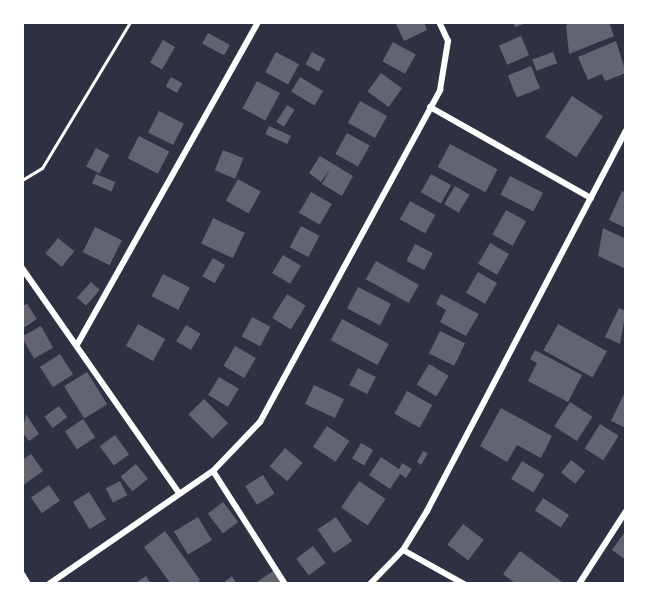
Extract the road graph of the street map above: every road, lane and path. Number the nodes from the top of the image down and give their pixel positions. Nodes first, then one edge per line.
1 (130, 22) edge
2 (258, 22) edge
3 (439, 22) edge
4 (430, 107) junction
5 (626, 131) edge
6 (22, 180) edge
7 (591, 198) junction
8 (22, 268) edge
9 (78, 344) junction
10 (213, 471) junction
11 (178, 492) junction
12 (626, 511) edge
13 (404, 550) junction
14 (22, 574) edge
15 (28, 584) edge
16 (49, 584) edge
17 (285, 584) edge
18 (370, 584) edge
19 (464, 584) edge
20 (579, 584) edge

1 - 6 path
2 - 9 street
3 - 4 street
4 - 7 street
4 - 10 street
5 - 7 street
7 - 13 street
8 - 9 street
9 - 11 street
10 - 11 street
10 - 17 street
11 - 16 street
12 - 20 street
13 - 18 street
13 - 19 street
14 - 15 street

